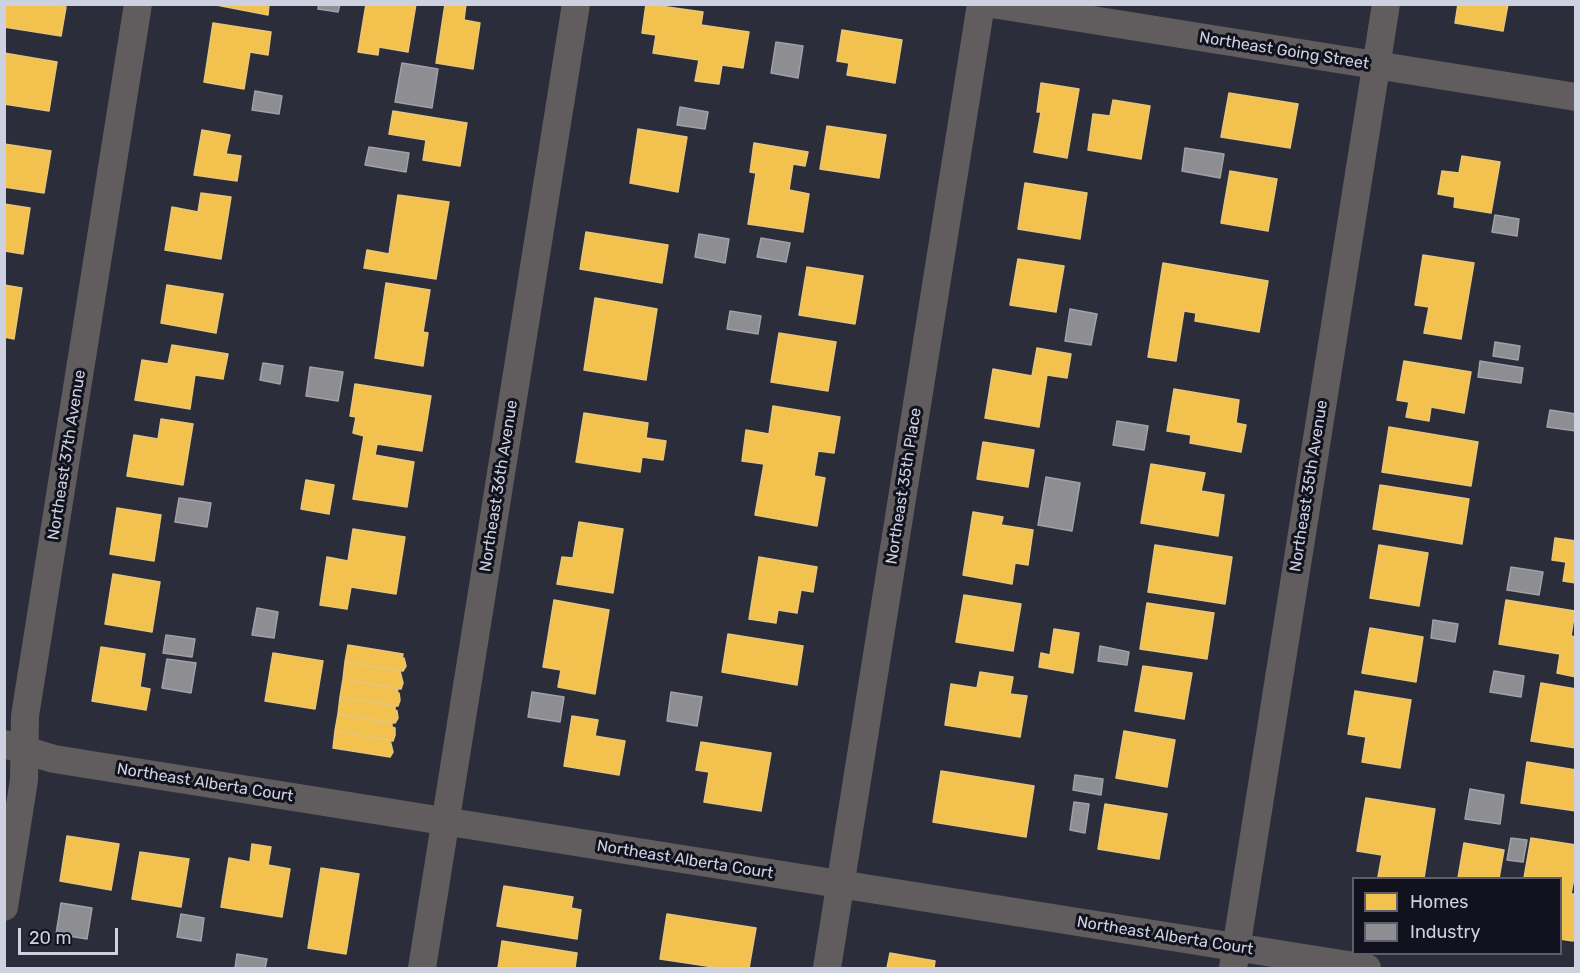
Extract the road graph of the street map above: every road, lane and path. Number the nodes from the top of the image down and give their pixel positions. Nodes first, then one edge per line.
1 (138, 4) edge
2 (576, 4) edge
3 (981, 4) edge
4 (992, 4) edge
5 (1386, 4) edge
6 (1376, 65) junction
7 (1575, 97) edge
8 (14, 747) edge
9 (446, 822) junction
10 (840, 885) junction
11 (4, 907) edge
12 (1234, 958) edge
13 (422, 969) edge
14 (827, 969) edge
15 (1367, 969) edge

1 - 8 street, Northeast 37th Avenue
2 - 9 street, Northeast 36th Avenue
3 - 10 street, Northeast 35th Place
4 - 6 street, Northeast Going Street
5 - 6 street, Northeast 35th Avenue
6 - 7 street, Northeast Going Street
6 - 12 street, Northeast 35th Avenue
8 - 9 street, Northeast Alberta Court
8 - 11 street, Northeast 37th Avenue
9 - 10 street, Northeast Alberta Court
9 - 13 street, Northeast 36th Avenue
10 - 12 street, Northeast Alberta Court
10 - 14 street, Northeast 35th Place
12 - 15 street, Northeast Alberta Court

